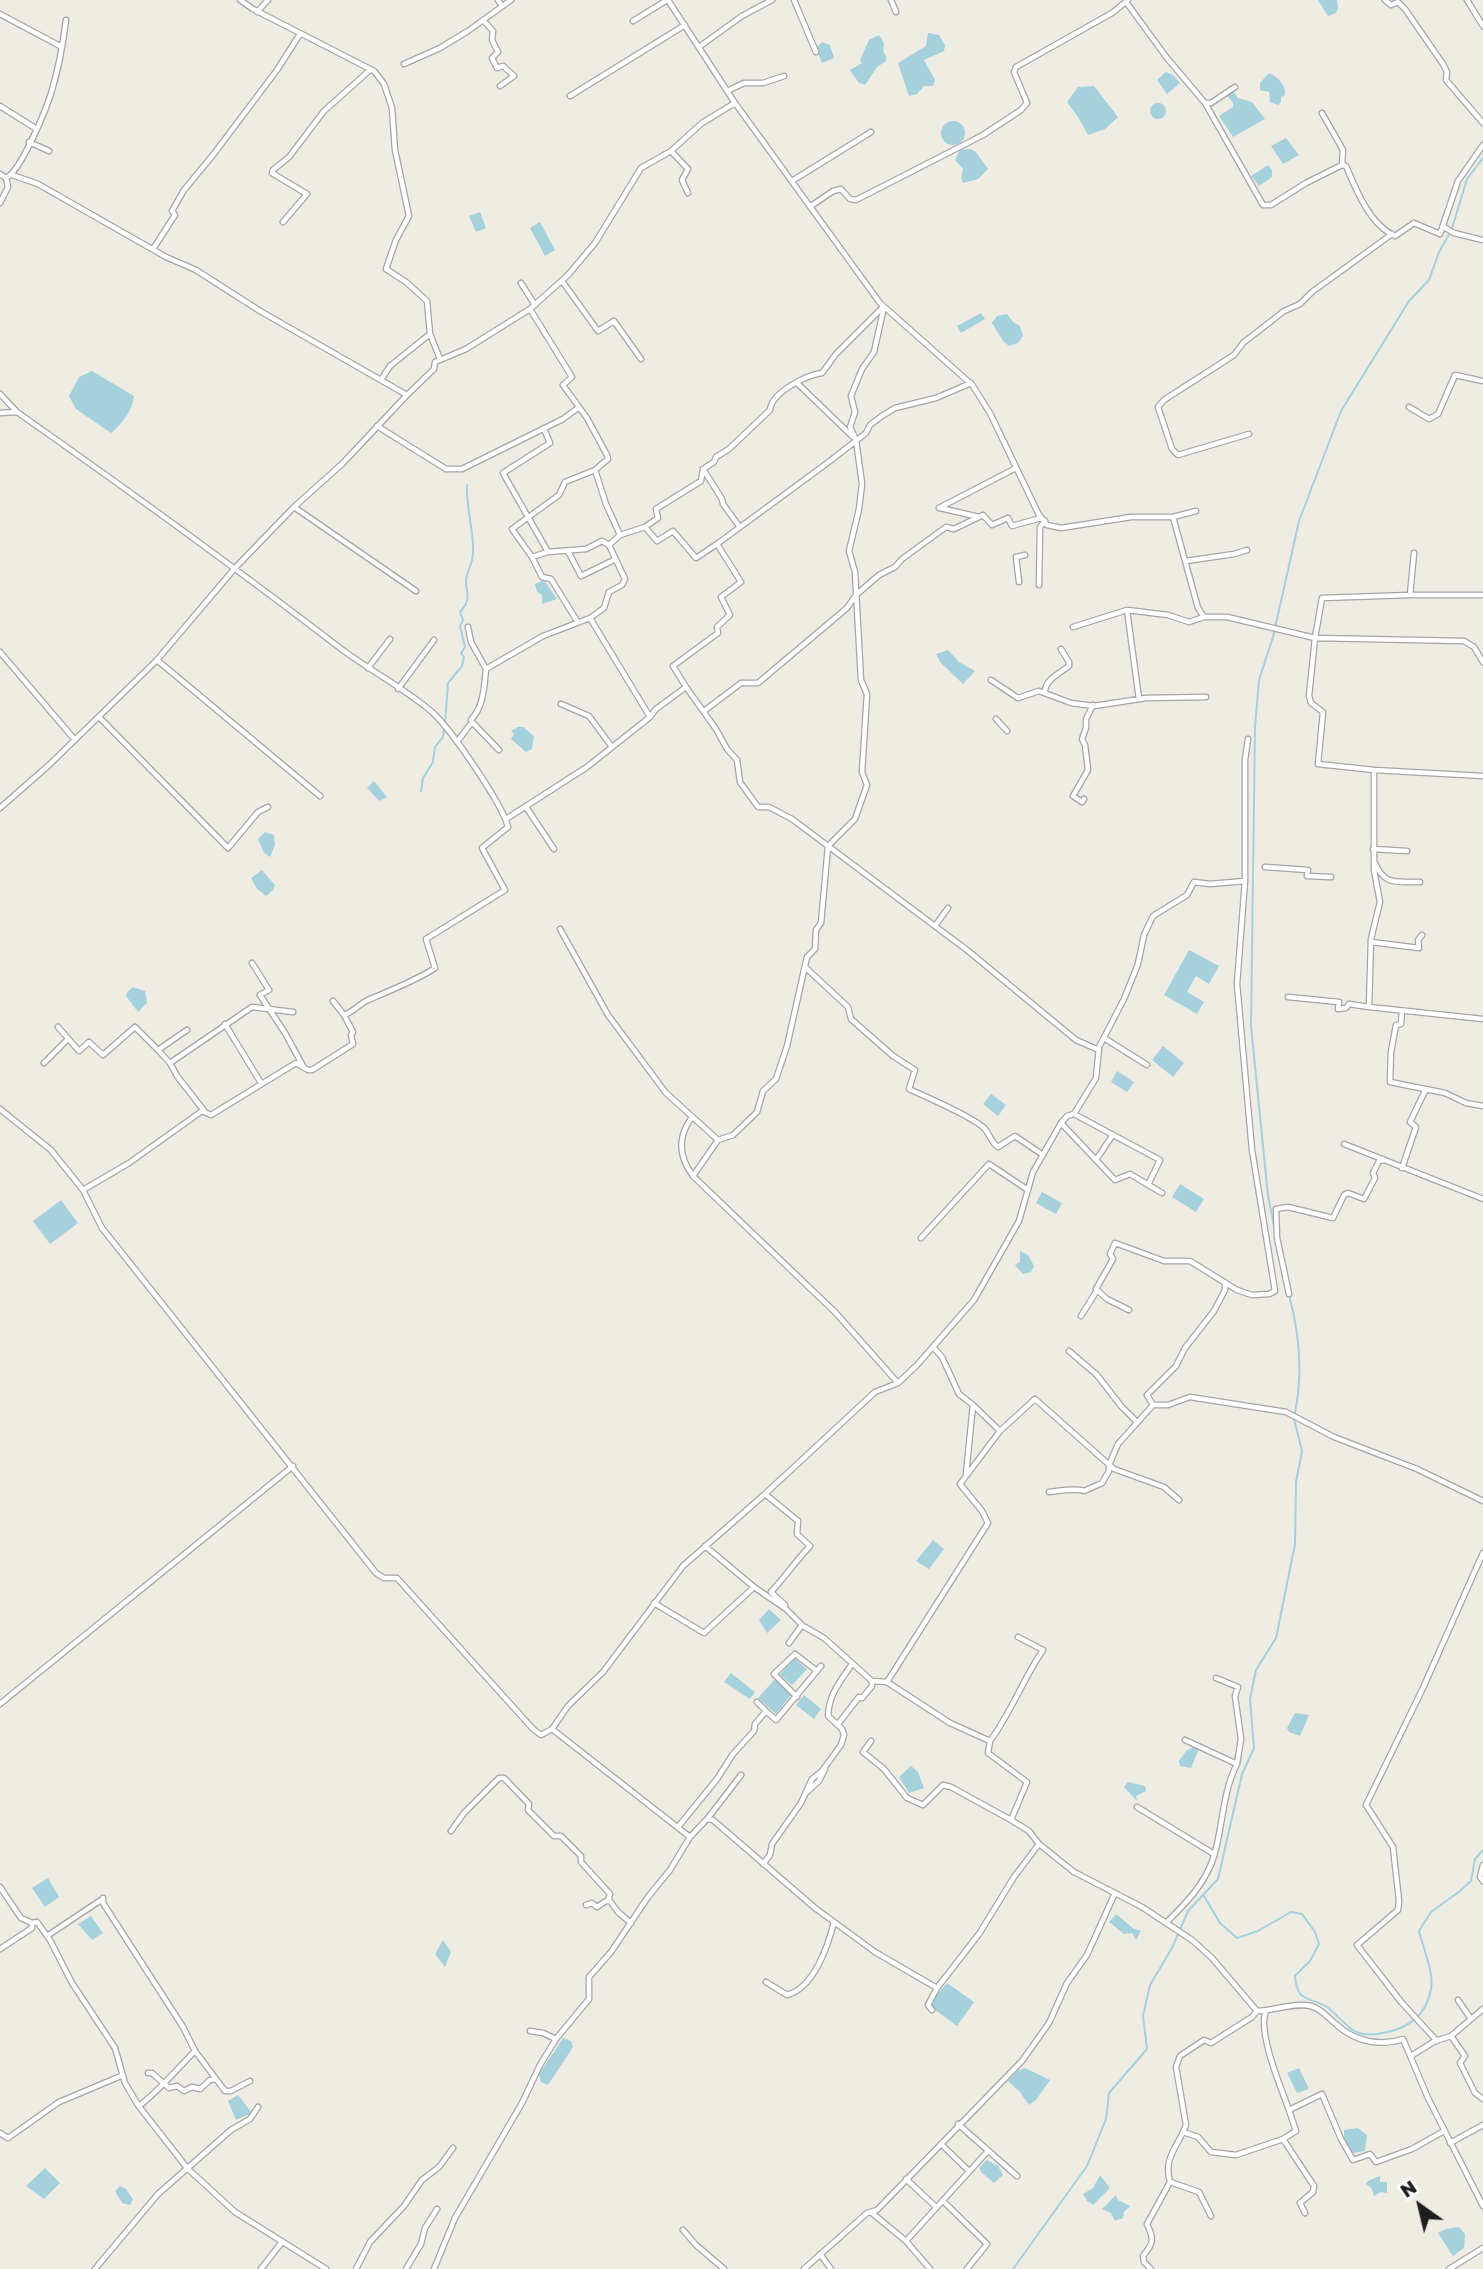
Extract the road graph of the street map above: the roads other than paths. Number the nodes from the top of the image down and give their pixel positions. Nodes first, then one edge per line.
1 (240, 0) edge
2 (268, 0) edge
3 (498, 0) edge
4 (511, 0) edge
5 (668, 0) edge
6 (772, 0) edge
7 (794, 0) edge
8 (891, 0) edge
9 (1127, 0) edge
10 (1385, 0) edge
11 (1466, 0) edge
12 (502, 6) junction
13 (257, 12) junction
14 (895, 12) dead end
15 (0, 14) edge
16 (66, 20) dead end
17 (483, 20) junction
18 (633, 21) dead end
19 (685, 25) junction
20 (1483, 26) edge
21 (300, 34) junction
22 (62, 47) junction
23 (699, 47) junction
24 (816, 52) dead end
25 (404, 64) dead end
26 (370, 70) junction
27 (783, 76) dead end
28 (500, 86) dead end
29 (1236, 87) dead end
30 (727, 91) junction
31 (570, 96) dead end
32 (735, 103) junction
33 (1205, 103) junction
34 (0, 106) edge
35 (1322, 113) dead end
36 (1483, 123) edge
37 (36, 128) junction
38 (872, 132) dead end
39 (29, 142) junction
40 (1483, 145) edge
41 (49, 151) dead end
42 (671, 151) junction
43 (1342, 165) junction
44 (0, 174) edge
45 (9, 176) junction
46 (792, 181) junction
47 (688, 193) dead end
48 (0, 203) edge
49 (811, 206) junction
50 (283, 222) dead end
51 (1444, 227) junction
52 (1392, 234) junction
53 (1483, 240) edge
54 (153, 249) junction
55 (562, 281) junction
56 (522, 284) dead end
57 (535, 304) junction
58 (884, 307) junction
59 (530, 309) junction
60 (430, 334) junction
61 (440, 359) junction
62 (641, 359) dead end
63 (381, 380) junction
64 (1483, 381) edge
65 (797, 383) junction
66 (971, 383) junction
67 (0, 394) edge
68 (407, 395) junction
69 (1409, 407) dead end
70 (579, 408) junction
71 (17, 412) junction
72 (0, 413) edge
73 (377, 426) junction
74 (544, 429) junction
75 (1249, 434) dead end
76 (856, 440) junction
77 (1016, 468) junction
78 (703, 469) junction
79 (595, 470) junction
80 (293, 506) junction
81 (1196, 511) dead end
82 (979, 517) junction
83 (1173, 517) junction
84 (529, 519) junction
85 (1043, 520) junction
86 (739, 526) junction
87 (645, 527) junction
88 (620, 535) junction
89 (718, 544) junction
90 (609, 545) junction
91 (568, 550) junction
92 (1247, 550) dead end
93 (548, 552) junction
94 (1414, 552) dead end
95 (1025, 555) dead end
96 (532, 557) junction
97 (614, 560) junction
98 (1186, 561) junction
99 (235, 568) junction
100 (1019, 582) dead end
101 (1039, 585) dead end
102 (416, 592) dead end
103 (856, 595) junction
104 (1410, 595) junction
105 (1483, 596) edge
106 (1127, 610) junction
107 (1204, 617) junction
108 (590, 618) junction
109 (577, 621) junction
110 (1073, 626) dead end
111 (468, 627) dead end
112 (1315, 638) junction
113 (390, 639) dead end
114 (434, 640) dead end
115 (1061, 649) dead end
116 (0, 652) edge
117 (157, 660) junction
118 (1483, 662) edge
119 (368, 668) junction
120 (486, 669) junction
121 (990, 680) dead end
122 (686, 687) junction
123 (398, 689) junction
124 (1045, 693) junction
125 (1206, 697) dead end
126 (1139, 699) junction
127 (561, 704) dead end
128 (1093, 705) junction
129 (704, 711) junction
130 (99, 717) junction
131 (650, 717) junction
132 (996, 719) dead end
133 (472, 722) junction
134 (1007, 731) dead end
135 (1248, 738) dead end
136 (75, 740) junction
137 (457, 742) junction
138 (612, 747) junction
139 (499, 750) dead end
140 (1374, 770) junction
141 (1483, 776) edge
142 (320, 796) dead end
143 (1084, 799) dead end
144 (268, 807) dead end
145 (526, 807) junction
146 (0, 808) edge
147 (506, 819) junction
148 (828, 845) junction
149 (554, 849) dead end
150 (1373, 849) junction
151 (1407, 851) dead end
152 (1374, 861) junction
153 (1265, 867) dead end
154 (1331, 877) dead end
155 (1245, 881) junction
156 (1420, 882) dead end
157 (948, 908) dead end
158 (935, 926) junction
159 (560, 929) dead end
160 (1422, 935) dead end
161 (1371, 942) junction
162 (252, 963) dead end
163 (805, 967) junction
164 (1287, 996) dead end
165 (333, 1001) dead end
166 (1369, 1007) junction
167 (270, 1010) junction
168 (1402, 1011) junction
169 (293, 1012) dead end
170 (344, 1016) junction
171 (1483, 1019) edge
172 (225, 1024) junction
173 (58, 1027) dead end
174 (187, 1030) dead end
175 (1104, 1038) junction
176 (68, 1039) junction
177 (158, 1050) junction
178 (1099, 1050) junction
179 (44, 1063) dead end
180 (170, 1063) junction
181 (1147, 1065) dead end
182 (303, 1067) junction
183 (261, 1083) junction
184 (1425, 1091) junction
185 (1483, 1106) edge
186 (1, 1113) edge
187 (206, 1113) junction
188 (1074, 1114) junction
189 (692, 1117) junction
190 (1061, 1123) junction
191 (1112, 1136) junction
192 (719, 1140) junction
193 (1344, 1144) dead end
194 (1043, 1155) junction
195 (1096, 1160) junction
196 (1385, 1160) junction
197 (1402, 1168) junction
198 (693, 1176) junction
199 (1148, 1185) junction
200 (83, 1190) junction
201 (1028, 1190) junction
202 (1163, 1193) dead end
203 (1483, 1199) edge
204 (921, 1238) dead end
205 (1225, 1283) junction
206 (1096, 1292) junction
207 (1289, 1294) dead end
208 (1129, 1310) dead end
209 (1081, 1315) dead end
210 (933, 1347) junction
211 (1069, 1351) dead end
212 (898, 1383) junction
213 (973, 1405) junction
214 (1153, 1405) junction
215 (1137, 1422) junction
216 (1000, 1431) junction
217 (1109, 1465) junction
218 (293, 1466) junction
219 (965, 1475) junction
220 (1049, 1492) dead end
221 (765, 1494) junction
222 (1179, 1500) dead end
223 (1483, 1501) edge
224 (705, 1546) junction
225 (1483, 1553) edge
226 (754, 1587) junction
227 (654, 1603) junction
228 (782, 1606) junction
229 (802, 1625) junction
230 (1018, 1637) dead end
231 (789, 1643) dead end
232 (852, 1664) junction
233 (1216, 1678) dead end
234 (872, 1681) junction
235 (887, 1682) junction
236 (797, 1697) junction
237 (757, 1702) dead end
238 (0, 1704) edge
239 (766, 1712) junction
240 (838, 1724) junction
241 (552, 1729) junction
242 (1185, 1740) dead end
243 (871, 1741) dead end
244 (990, 1741) junction
245 (1237, 1763) junction
246 (741, 1775) dead end
247 (1137, 1807) dead end
248 (707, 1819) junction
249 (1011, 1820) junction
250 (678, 1827) junction
251 (451, 1831) dead end
252 (690, 1837) junction
253 (1039, 1843) junction
254 (1215, 1855) junction
255 (764, 1864) junction
256 (1483, 1865) edge
257 (1483, 1881) edge
258 (0, 1887) edge
259 (1115, 1894) junction
260 (608, 1901) junction
261 (586, 1905) dead end
262 (834, 1922) junction
263 (32, 1923) junction
264 (631, 1923) junction
265 (1166, 1923) junction
266 (47, 1936) junction
267 (0, 1950) edge
268 (766, 1982) dead end
269 (937, 1988) junction
270 (1458, 2000) dead end
271 (932, 2010) dead end
272 (1483, 2010) edge
273 (1257, 2011) junction
274 (1266, 2011) junction
275 (1471, 2019) junction
276 (530, 2031) dead end
277 (1451, 2036) junction
278 (556, 2039) junction
279 (1437, 2041) junction
280 (195, 2051) junction
281 (1411, 2056) junction
282 (148, 2073) dead end
283 (121, 2076) junction
284 (216, 2080) junction
285 (250, 2081) dead end
286 (164, 2084) junction
287 (1483, 2099) edge
288 (139, 2106) junction
289 (258, 2107) dead end
290 (1289, 2110) junction
291 (958, 2124) junction
292 (1483, 2125) edge
293 (1444, 2131) junction
294 (1183, 2132) junction
295 (0, 2133) edge
296 (1283, 2138) junction
297 (1450, 2143) junction
298 (941, 2144) junction
299 (453, 2148) dead end
300 (987, 2152) junction
301 (187, 2168) junction
302 (969, 2171) junction
303 (1017, 2176) dead end
304 (906, 2179) junction
305 (1170, 2182) junction
306 (942, 2201) junction
307 (1483, 2206) edge
308 (937, 2207) junction
309 (438, 2209) dead end
310 (871, 2212) junction
311 (1306, 2213) dead end
312 (1211, 2216) dead end
313 (683, 2230) dead end
314 (906, 2241) junction
315 (282, 2242) junction
316 (1483, 2248) edge
317 (820, 2254) junction
318 (1147, 2268) edge
319 (95, 2269) edge
320 (261, 2269) edge
321 (326, 2269) edge
322 (356, 2269) edge
323 (406, 2269) edge
324 (434, 2269) edge
325 (724, 2269) edge
326 (804, 2269) edge
327 (831, 2269) edge
328 (930, 2269) edge
329 (967, 2269) edge
330 (1448, 2269) edge

1 - 13 street
2 - 13 street
3 - 12 street
4 - 12 street
5 - 18 street
5 - 19 street
6 - 23 street
7 - 24 street
8 - 14 street
9 - 33 street
9 - 49 street
10 - 36 street
11 - 20 street
12 - 17 street
13 - 21 street
15 - 22 street
16 - 22 street
17 - 25 street
17 - 28 street
19 - 23 street
19 - 31 street
21 - 26 street
21 - 54 street
22 - 37 street
23 - 30 street
26 - 50 street
26 - 60 street
27 - 30 street
29 - 33 street
30 - 32 street
32 - 42 street
32 - 46 street
33 - 43 street
34 - 37 street
35 - 43 street
37 - 39 street
38 - 46 street
39 - 41 street
39 - 45 street
40 - 51 street
42 - 47 street
42 - 55 street
43 - 52 street
44 - 45 street
45 - 48 street
45 - 54 street
46 - 49 street
49 - 58 street
51 - 52 street
51 - 53 street
52 - 75 street
54 - 63 street
55 - 57 street
55 - 62 street
56 - 57 street
57 - 59 street
58 - 65 street
58 - 66 street
58 - 76 street
59 - 61 street
59 - 70 street
60 - 61 street
60 - 63 street
61 - 68 street
63 - 68 street
64 - 69 street
65 - 76 street
65 - 78 street
66 - 76 street
66 - 77 street
67 - 71 street
68 - 73 street
70 - 74 street
70 - 79 street
71 - 72 street
71 - 99 street
73 - 74 street
73 - 80 street
74 - 84 street
76 - 86 street
76 - 103 street
77 - 82 street
77 - 85 street
78 - 86 street
78 - 87 street
79 - 84 street
79 - 88 street
80 - 99 street
80 - 102 street
81 - 83 street
82 - 85 street
82 - 103 street
83 - 85 street
83 - 98 street
84 - 93 street
84 - 96 street
85 - 101 street
86 - 89 street
87 - 88 street
87 - 89 street
88 - 90 street
89 - 122 street
90 - 91 street
90 - 97 street
91 - 93 street
91 - 97 street
92 - 98 street
93 - 96 street
94 - 104 street
95 - 100 street
96 - 109 street
97 - 108 street
98 - 107 street
99 - 117 street
99 - 119 street
103 - 129 street
103 - 148 street
104 - 105 street
104 - 112 street
106 - 107 street
106 - 110 street
106 - 126 street
107 - 112 street
108 - 109 street
108 - 131 street
109 - 120 street
111 - 120 street
112 - 118 street
112 - 140 street
113 - 119 street
114 - 123 street
115 - 124 street
116 - 136 street
117 - 130 street
117 - 142 street
119 - 123 street
120 - 133 street
121 - 124 street
122 - 129 street
122 - 131 street
123 - 137 street
124 - 128 street
125 - 126 street
126 - 128 street
127 - 138 street
128 - 143 street
129 - 148 street
130 - 136 street
130 - 144 street
131 - 138 street
132 - 134 street
133 - 137 street
133 - 139 street
135 - 155 street
136 - 146 street
137 - 147 street
138 - 145 street
140 - 141 street
140 - 150 street
145 - 147 street
145 - 149 street
147 - 170 street
148 - 158 street
148 - 163 street
150 - 151 street
150 - 152 street
152 - 156 street
152 - 161 street
153 - 154 street
155 - 175 street
155 - 205 street
157 - 158 street
158 - 178 street
159 - 189 street
160 - 161 street
161 - 166 street
162 - 167 street
163 - 192 street
163 - 194 street
164 - 166 street
165 - 170 street
166 - 168 street
167 - 169 street
167 - 172 street
167 - 182 street
168 - 171 street
168 - 184 street
170 - 182 street
172 - 180 street
172 - 183 street
173 - 176 street
174 - 177 street
175 - 178 street
175 - 181 street
176 - 177 street
176 - 179 street
177 - 180 street
178 - 188 street
180 - 187 street
182 - 183 street
183 - 187 street
184 - 185 street
184 - 197 street
186 - 200 street
187 - 200 street
188 - 190 street
188 - 191 street
189 - 192 street
189 - 198 street
190 - 194 street
190 - 195 street
191 - 195 street
191 - 199 street
192 - 198 street
193 - 196 street
194 - 201 street
195 - 199 street
196 - 197 street
196 - 207 street
197 - 203 street
198 - 212 street
199 - 202 street
200 - 218 street
201 - 204 street
201 - 210 street
205 - 206 street
205 - 214 street
206 - 208 street
206 - 209 street
210 - 212 street
210 - 213 street
211 - 215 street
212 - 221 street
213 - 216 street
213 - 219 street
214 - 215 street
214 - 223 street
215 - 217 street
216 - 217 street
216 - 219 street
217 - 220 street
217 - 222 street
218 - 238 street
218 - 241 street
219 - 235 street
221 - 224 street
221 - 228 street
224 - 226 street
224 - 227 street
225 - 279 street
226 - 227 street
226 - 228 street
227 - 241 street
228 - 229 street
229 - 231 street
229 - 232 street
230 - 244 street
232 - 234 street
232 - 240 street
233 - 245 street
234 - 235 street
234 - 240 street
235 - 244 street
236 - 236 street
236 - 239 street
237 - 239 street
239 - 250 street
240 - 255 street
241 - 250 street
242 - 245 street
243 - 249 street
244 - 249 street
245 - 254 street
246 - 248 street
247 - 254 street
248 - 252 street
248 - 255 street
249 - 253 street
250 - 252 street
251 - 260 street
252 - 264 street
253 - 259 street
253 - 269 street
254 - 265 street
255 - 262 street
256 - 257 street
258 - 263 street
259 - 265 street
259 - 291 street
260 - 261 street
260 - 264 street
262 - 268 street
262 - 269 street
263 - 266 street
263 - 267 street
264 - 278 street
265 - 273 street
266 - 280 street
266 - 283 street
269 - 271 street
270 - 275 street
272 - 275 street
273 - 274 street
273 - 294 street
274 - 281 street
274 - 290 street
275 - 277 street
276 - 278 street
277 - 279 street
277 - 287 street
278 - 324 street
279 - 281 street
280 - 284 street
280 - 286 street
281 - 293 street
282 - 286 street
283 - 288 street
283 - 295 street
284 - 285 street
284 - 286 street
286 - 288 street
288 - 301 street
289 - 301 street
290 - 293 street
290 - 296 street
291 - 298 street
291 - 300 street
292 - 297 street
293 - 297 street
294 - 296 street
294 - 305 street
296 - 311 street
297 - 307 street
298 - 302 street
298 - 304 street
299 - 322 street
300 - 302 street
300 - 303 street
301 - 315 street
301 - 319 street
302 - 306 street
304 - 308 street
304 - 310 street
305 - 312 street
305 - 318 street
306 - 308 street
306 - 329 street
308 - 314 street
309 - 323 street
310 - 314 street
310 - 317 street
313 - 325 street
314 - 328 street
315 - 320 street
315 - 321 street
316 - 330 street
317 - 326 street
317 - 327 street

